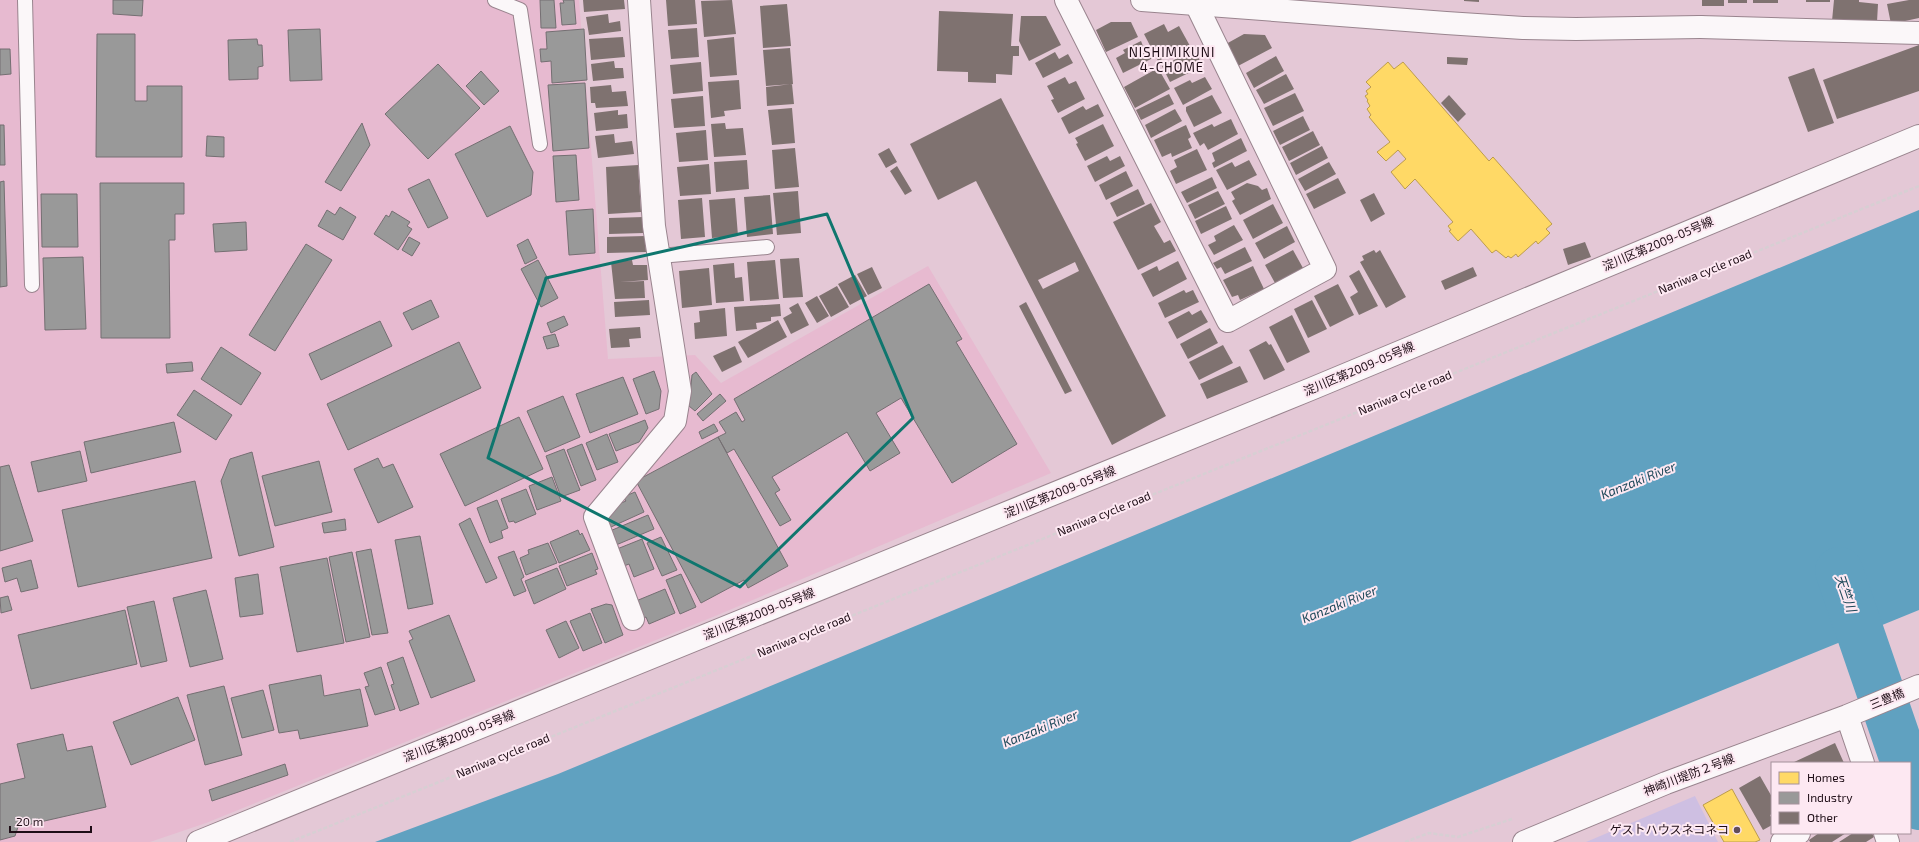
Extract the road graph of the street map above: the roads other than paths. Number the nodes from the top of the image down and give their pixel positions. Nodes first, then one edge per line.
1 (25, 0) edge
2 (495, 0) edge
3 (638, 0) edge
4 (1066, 0) edge
5 (1142, 0) edge
6 (1196, 4) junction
7 (1919, 33) edge
8 (1919, 136) edge
9 (540, 144) dead end
10 (768, 247) dead end
11 (659, 256) junction
12 (32, 285) dead end
13 (633, 618) dead end
14 (1919, 686) edge
15 (1851, 714) junction
16 (1863, 762) edge
17 (1797, 834) edge
18 (198, 842) edge
19 (1524, 842) edge
20 (1782, 842) edge

1 - 12 lane
2 - 9 lane
3 - 11 street
4 - 6 street
5 - 6 street
6 - 7 street
8 - 18 street, 淀川区第2009-05号線
10 - 11 lane
11 - 13 street
14 - 15 street, 三豊橋
15 - 16 street
15 - 19 street, 神崎川堤防２号線
17 - 20 street

